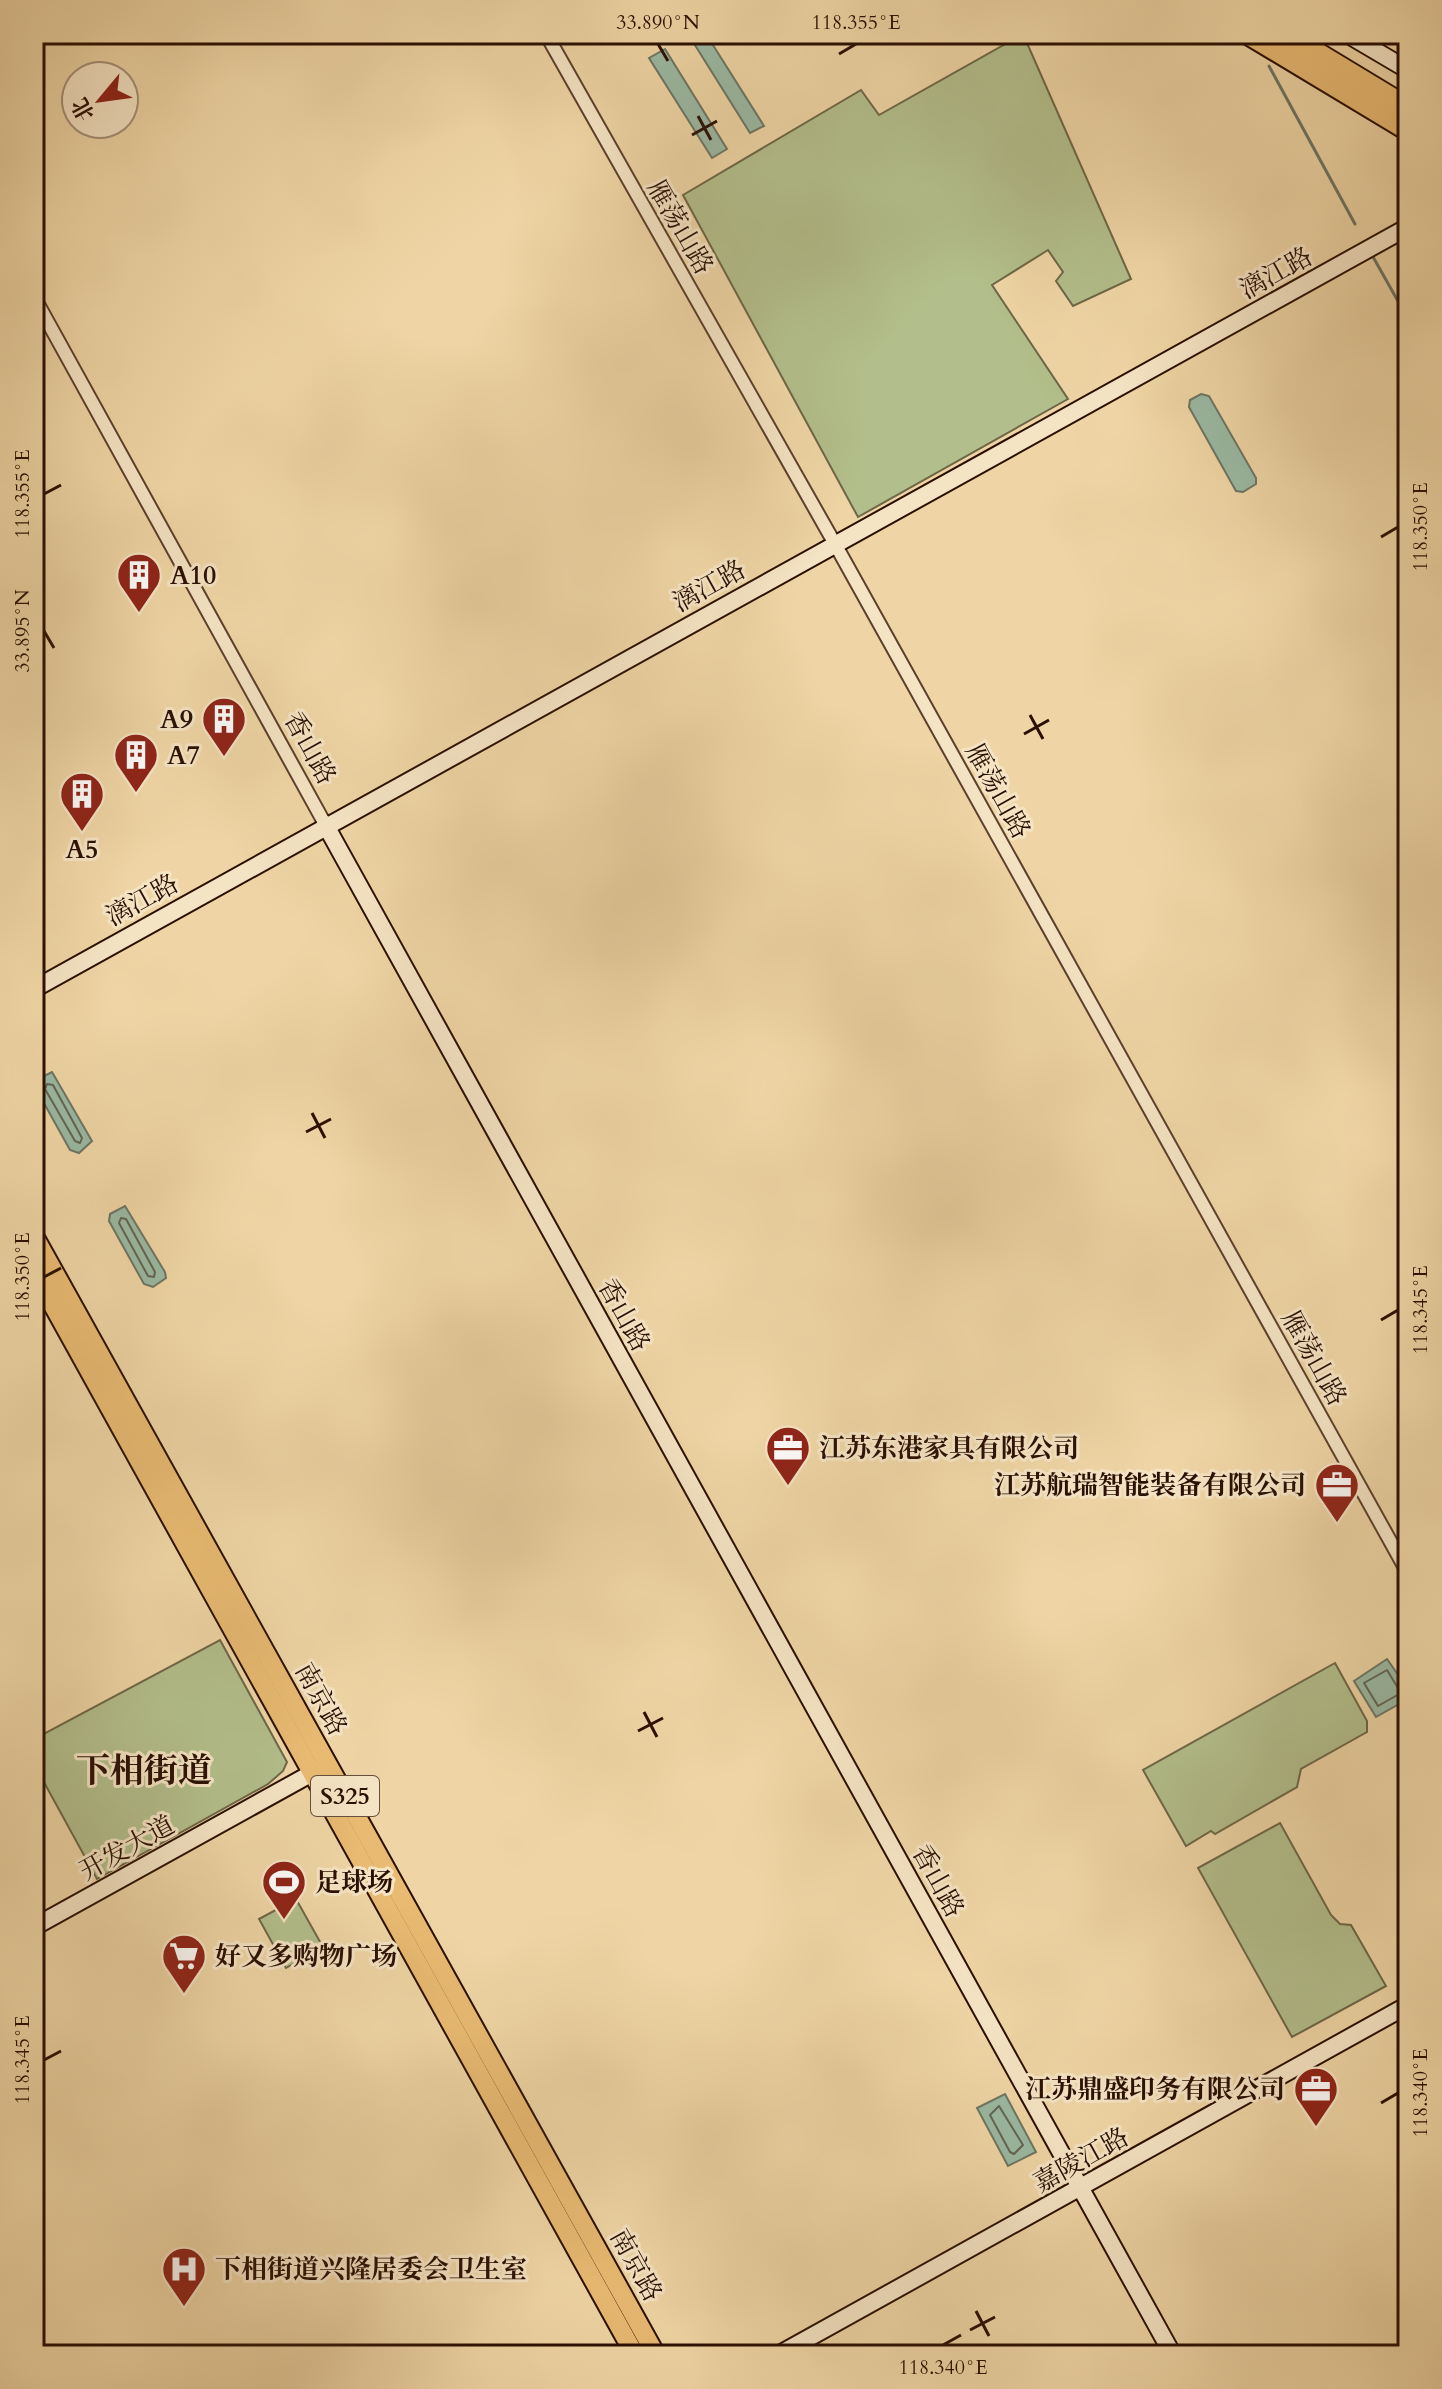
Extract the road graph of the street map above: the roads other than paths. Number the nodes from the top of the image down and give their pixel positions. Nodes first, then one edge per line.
1 (546, 34) edge
2 (1250, 34) edge
3 (1284, 34) edge
4 (1347, 34) edge
5 (1408, 70) edge
6 (1381, 101) junction
7 (1408, 109) edge
8 (1408, 129) edge
9 (1408, 227) edge
10 (1408, 243) edge
11 (1377, 244) junction
12 (34, 297) edge
13 (835, 544) junction
14 (325, 824) junction
15 (34, 989) edge
16 (34, 1236) edge
17 (34, 1271) edge
18 (1408, 1573) edge
19 (321, 1768) junction
20 (34, 1927) edge
21 (1408, 2005) edge
22 (1081, 2188) junction
23 (635, 2355) edge
24 (656, 2355) edge
25 (778, 2355) edge
26 (1173, 2355) edge

1 - 13 street, 雁荡山路
2 - 6 highway
3 - 6 highway
4 - 5 street
6 - 7 highway
6 - 8 highway
9 - 11 street, 漓江路
10 - 11 street
11 - 13 street, 漓江路
12 - 14 street, 香山路
13 - 14 street, 漓江路
13 - 18 street, 雁荡山路
14 - 15 street, 漓江路
14 - 22 street, 香山路
16 - 19 main road, 南京路 / S325
17 - 19 main road, 南京路 / S325
19 - 20 street, 开发大道
19 - 23 main road, 南京路 / S325
19 - 24 main road, 南京路 / S325
21 - 22 street, 嘉陵江路
22 - 25 street, 嘉陵江路
22 - 26 street, 香山路

